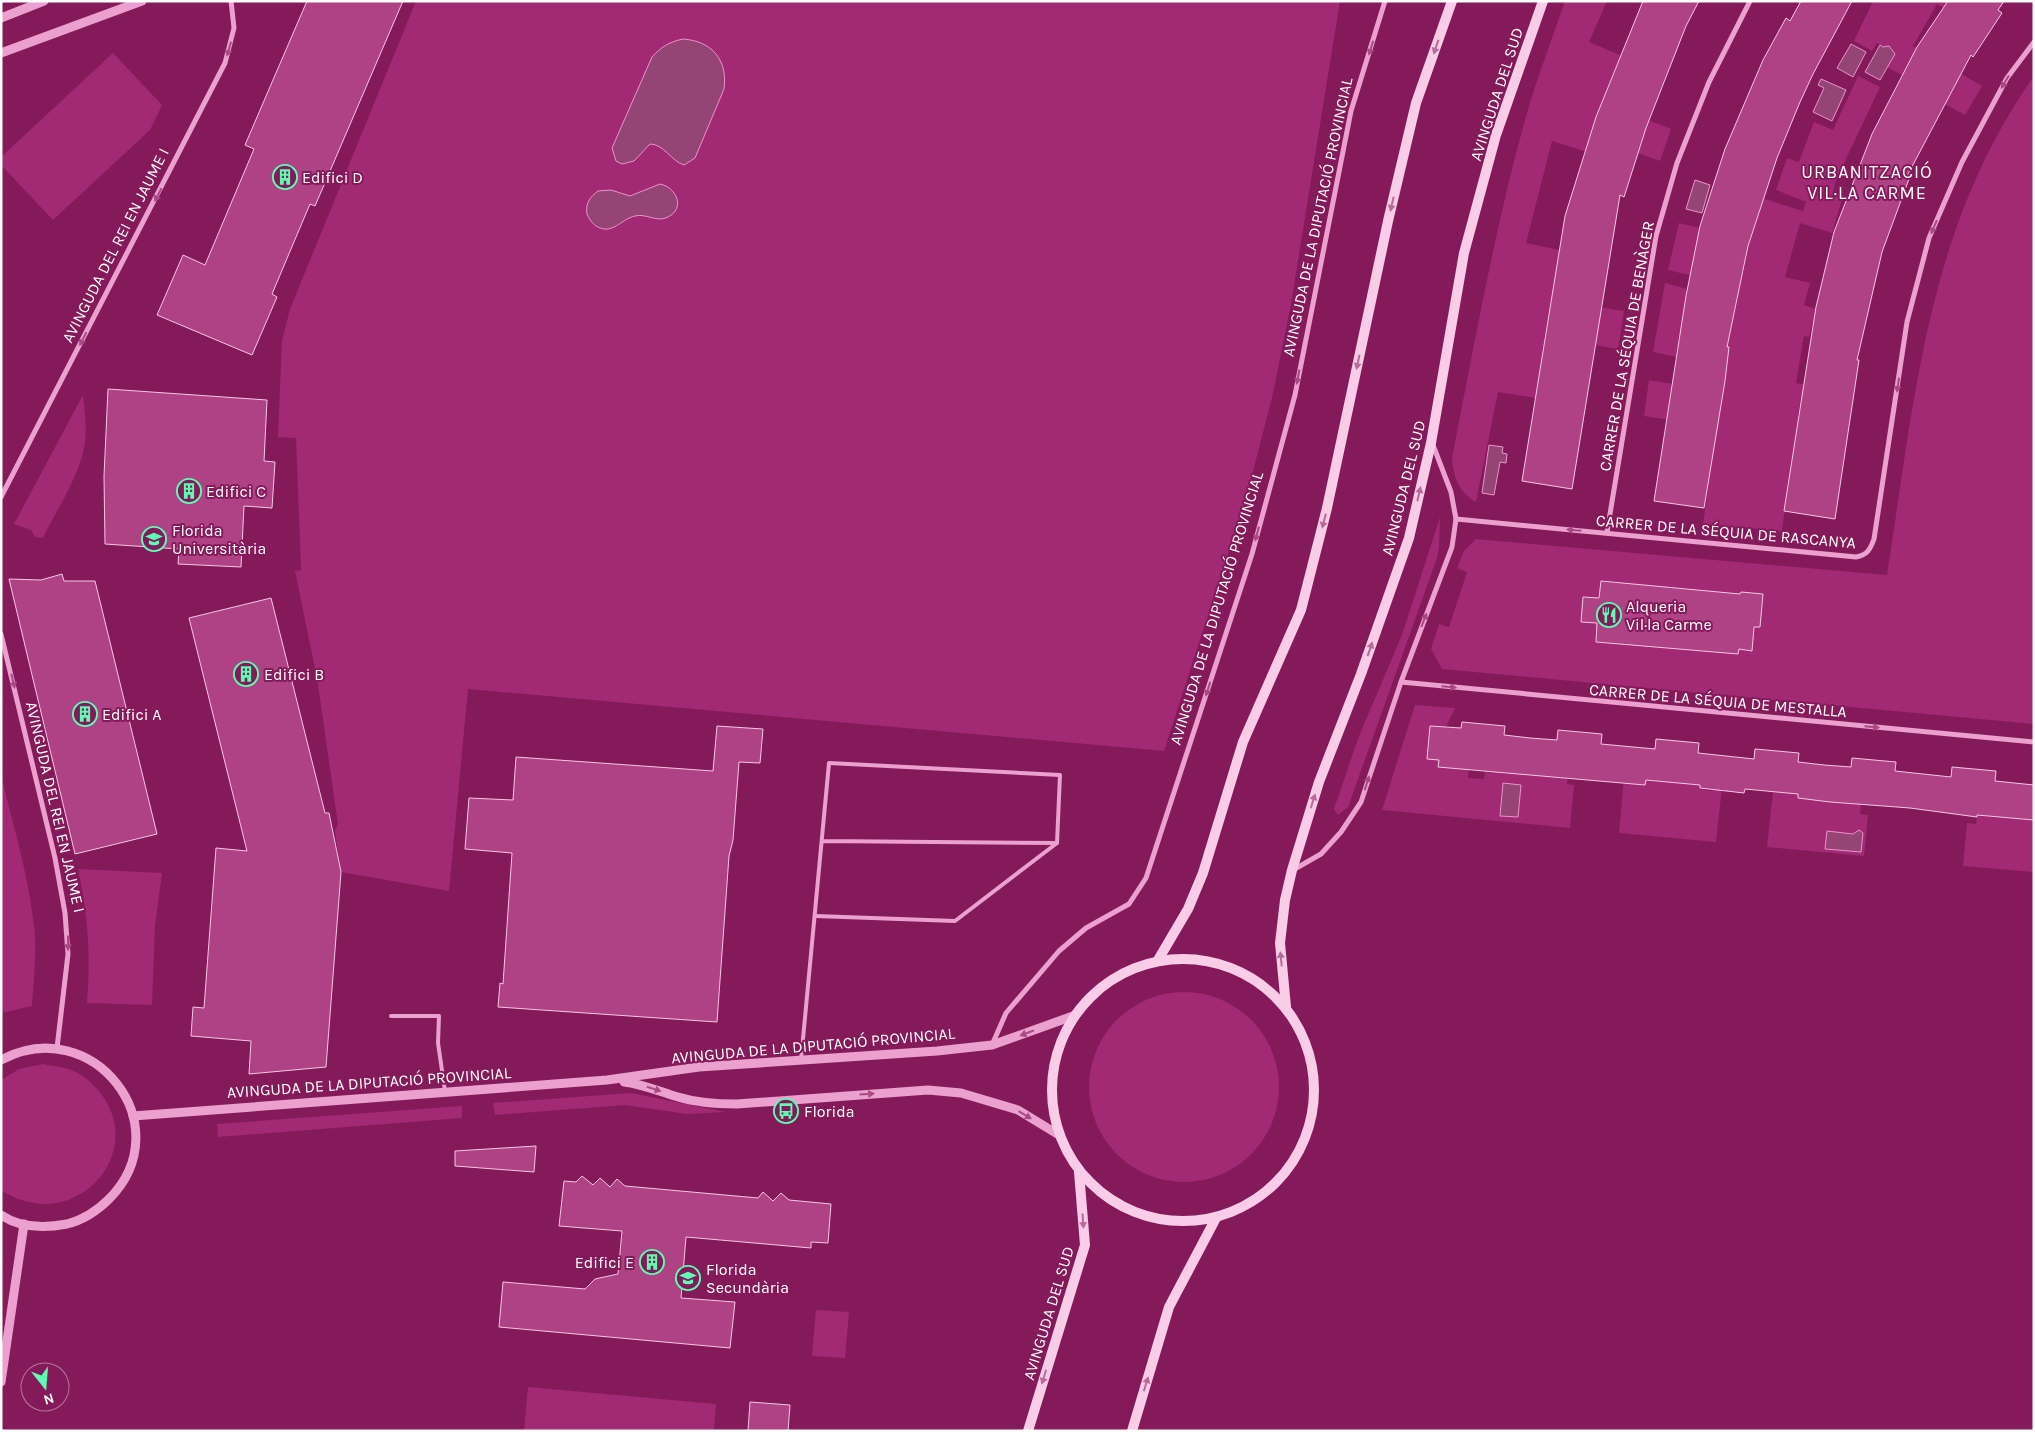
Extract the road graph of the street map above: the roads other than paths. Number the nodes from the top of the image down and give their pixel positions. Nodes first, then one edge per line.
1 (44, 1) edge
2 (142, 1) edge
3 (230, 1) edge
4 (1385, 1) edge
5 (1452, 1) edge
6 (1543, 1) edge
7 (1750, 1) edge
8 (1, 18) edge
9 (2034, 42) edge
10 (1, 53) edge
11 (1432, 443) junction
12 (1, 497) edge
13 (1456, 519) junction
14 (1607, 532) junction
15 (1, 634) edge
16 (1401, 682) junction
17 (2034, 742) edge
18 (822, 841) junction
19 (1057, 843) junction
20 (1292, 870) junction
21 (816, 916) junction
22 (1158, 960) junction
23 (1286, 1008) junction
24 (392, 1016) dead end
25 (1073, 1016) junction
26 (992, 1045) junction
27 (57, 1048) junction
28 (1, 1060) edge
29 (801, 1060) junction
30 (607, 1080) junction
31 (445, 1091) junction
32 (133, 1116) junction
33 (1059, 1135) junction
34 (1079, 1172) junction
35 (1, 1215) edge
36 (1216, 1218) junction
37 (24, 1224) junction
38 (1, 1382) edge
39 (1028, 1431) edge
40 (1132, 1431) edge

1 - 8 street
2 - 10 street
3 -> 12 street, AVINGUDA DEL REI EN JAUME I
4 -> 26 street, AVINGUDA DE LA DIPUTACIÓ PROVINCIAL
5 -> 22 main road
6 - 11 main road, AVINGUDA DEL SUD
7 - 14 street, CARRER DE LA SÉQUIA DE BENÀGER
9 -> 14 street, CARRER DE LA SÉQUIA DE RASCANYA
11 - 13 street
20 -> 11 main road, AVINGUDA DEL SUD
14 -> 13 street, CARRER DE LA SÉQUIA DE RASCANYA
16 -> 13 street
15 -> 27 street, AVINGUDA DEL REI EN JAUME I
16 -> 17 street, CARRER DE LA SÉQUIA DE MESTALLA
20 -> 16 street
18 - 19 lane
18 - 19 lane
18 - 21 lane
19 - 21 lane
23 -> 20 main road, AVINGUDA DEL SUD
21 - 29 lane
22 - 23 main road
22 - 25 main road
23 - 36 main road
24 - 31 lane
25 -> 26 street, AVINGUDA DE LA DIPUTACIÓ PROVINCIAL
25 - 33 main road
26 - 29 street, AVINGUDA DE LA DIPUTACIÓ PROVINCIAL
27 - 28 street
27 - 32 street
29 - 30 street, AVINGUDA DE LA DIPUTACIÓ PROVINCIAL
30 - 31 street, AVINGUDA DE LA DIPUTACIÓ PROVINCIAL
30 -> 33 street, AVINGUDA DE LA DIPUTACIÓ PROVINCIAL
31 - 32 street, AVINGUDA DE LA DIPUTACIÓ PROVINCIAL
32 - 37 street
33 - 34 main road
34 - 36 main road
34 -> 39 main road, AVINGUDA DEL SUD
35 - 37 street
40 -> 36 main road
37 - 38 street

